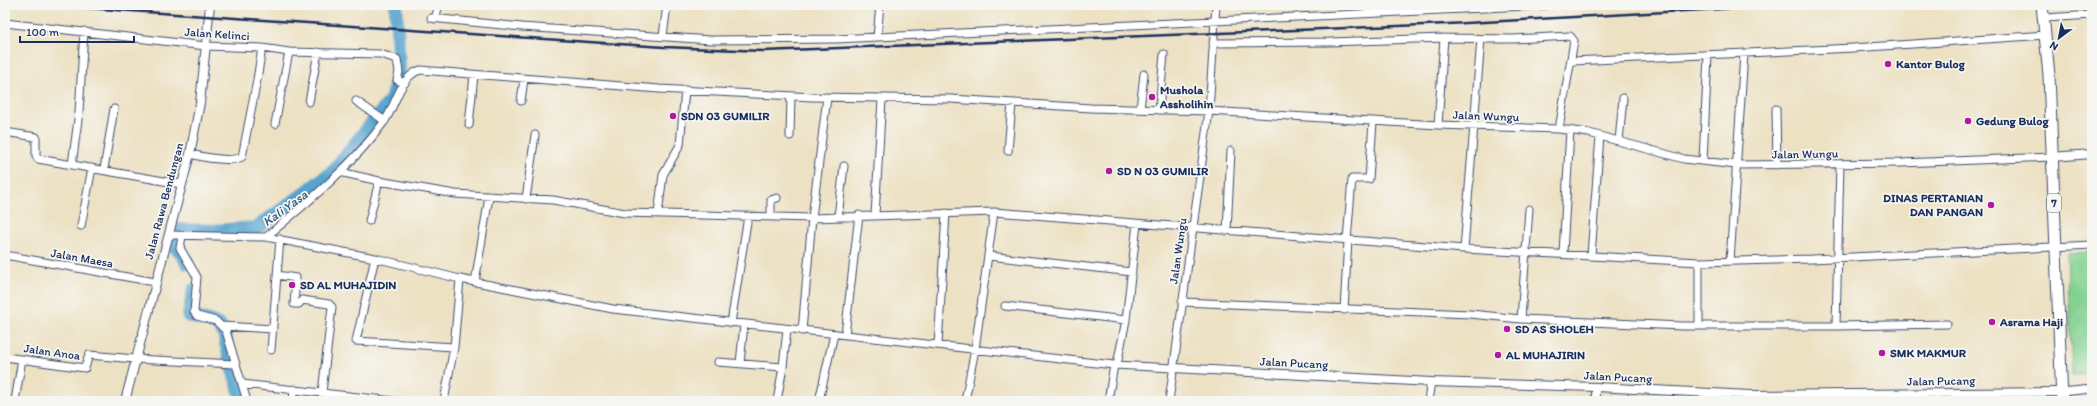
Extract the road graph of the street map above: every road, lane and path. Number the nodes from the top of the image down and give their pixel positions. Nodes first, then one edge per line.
1 (210, 5) edge
2 (439, 5) edge
3 (666, 5) edge
4 (880, 5) edge
5 (1216, 5) edge
6 (1547, 5) edge
7 (2042, 5) edge
8 (2092, 15) edge
9 (2045, 18) junction
10 (1214, 20) junction
11 (5, 24) edge
12 (84, 32) junction
13 (2046, 35) junction
14 (663, 36) junction
15 (877, 37) junction
16 (1444, 38) junction
17 (1481, 39) junction
18 (1213, 43) junction
19 (206, 46) junction
20 (262, 48) junction
21 (289, 52) junction
22 (318, 52) junction
23 (1164, 54) dead end
24 (1744, 54) junction
25 (1708, 55) junction
26 (1572, 61) junction
27 (1144, 74) dead end
28 (474, 75) junction
29 (524, 79) junction
30 (402, 82) junction
31 (685, 90) junction
32 (791, 96) junction
33 (827, 97) junction
34 (1622, 98) dead end
35 (882, 100) junction
36 (356, 101) dead end
37 (521, 101) dead end
38 (310, 102) dead end
39 (1012, 103) junction
40 (114, 109) dead end
41 (1140, 109) junction
42 (1776, 109) dead end
43 (1159, 110) junction
44 (1209, 111) junction
45 (384, 120) junction
46 (1373, 122) junction
47 (275, 124) dead end
48 (469, 125) dead end
49 (1438, 126) junction
50 (1475, 126) junction
51 (1559, 129) junction
52 (1570, 130) junction
53 (5, 132) edge
54 (535, 135) dead end
55 (790, 136) dead end
56 (1600, 136) junction
57 (1619, 141) junction
58 (1008, 151) dead end
59 (1231, 151) dead end
60 (190, 154) junction
61 (2092, 154) edge
62 (2051, 157) junction
63 (1703, 162) junction
64 (1840, 164) junction
65 (72, 165) junction
66 (1736, 165) junction
67 (1777, 165) junction
68 (844, 166) dead end
69 (92, 168) junction
70 (104, 169) junction
71 (340, 172) junction
72 (379, 181) junction
73 (181, 184) junction
74 (777, 198) dead end
75 (526, 199) junction
76 (488, 200) junction
77 (1529, 209) dead end
78 (994, 212) junction
79 (946, 213) junction
80 (658, 214) junction
81 (859, 215) junction
82 (875, 215) junction
83 (748, 216) junction
84 (772, 216) junction
85 (838, 217) junction
86 (812, 218) junction
87 (369, 221) dead end
88 (1138, 224) junction
89 (81, 226) dead end
90 (1192, 228) junction
91 (1227, 230) junction
92 (176, 235) junction
93 (266, 237) junction
94 (280, 239) junction
95 (1348, 240) junction
96 (2092, 245) edge
97 (2056, 247) junction
98 (1464, 249) junction
99 (1525, 253) junction
100 (1563, 253) junction
101 (5, 255) edge
102 (1591, 255) junction
103 (989, 256) junction
104 (1839, 257) junction
105 (375, 258) junction
106 (1730, 261) junction
107 (1699, 262) junction
108 (1132, 272) junction
109 (277, 275) junction
110 (460, 279) junction
111 (155, 282) junction
112 (475, 282) junction
113 (1182, 302) junction
114 (1005, 306) dead end
115 (1344, 310) junction
116 (1521, 319) junction
117 (1126, 320) junction
118 (731, 323) junction
119 (1947, 324) dead end
120 (744, 325) junction
121 (1699, 325) junction
122 (222, 326) junction
123 (1836, 326) junction
124 (273, 329) junction
125 (787, 329) junction
126 (802, 331) junction
127 (834, 334) junction
128 (845, 335) junction
129 (938, 345) junction
130 (454, 347) junction
131 (271, 350) dead end
132 (975, 350) junction
133 (5, 357) edge
134 (22, 359) junction
135 (135, 360) junction
136 (718, 362) dead end
137 (740, 363) junction
138 (231, 364) junction
139 (1116, 365) junction
140 (783, 367) junction
141 (1174, 368) junction
142 (1431, 382) junction
143 (242, 384) junction
144 (1596, 387) junction
145 (294, 389) junction
146 (2092, 389) edge
147 (321, 392) junction
148 (2061, 396) edge
149 (345, 398) edge
150 (15, 401) edge
151 (124, 401) edge
152 (247, 401) edge
153 (293, 401) edge
154 (321, 401) edge
155 (393, 401) edge
156 (444, 401) edge
157 (777, 401) edge
158 (819, 401) edge
159 (965, 401) edge
160 (1108, 401) edge
161 (1169, 401) edge
162 (1428, 401) edge
163 (1594, 401) edge

1 - 19 street, Jalan Rawa Bendungan
2 - 14 street
3 - 14 street
4 - 15 street
5 - 10 street
6 - 10 street
7 - 9 highway, 7
8 - 9 street
9 - 13 highway, 7
10 - 15 street
10 - 18 street
11 - 12 street, Jalan Kelinci
12 - 19 street, Jalan Kelinci
12 - 65 street
13 - 24 street
13 - 62 highway, 7
14 - 15 street
16 - 17 street
16 - 18 street
16 - 49 street
17 - 26 street
17 - 50 street
18 - 44 street
19 - 20 street, Jalan Kelinci
19 - 60 street, Jalan Rawa Bendungan
20 - 21 street, Jalan Kelinci
20 - 60 street
21 - 22 street, Jalan Kelinci
21 - 47 street
22 - 30 street, Jalan Kelinci
22 - 38 street
23 - 43 street
24 - 25 street
24 - 66 street
25 - 26 street
25 - 63 street
26 - 51 street
27 - 41 street
28 - 29 street
28 - 30 street
28 - 48 street
29 - 31 street
29 - 37 street
30 - 45 street
31 - 32 street
31 - 80 street
32 - 33 street
32 - 55 street
33 - 35 street
33 - 86 street
34 - 57 street
35 - 39 street
35 - 82 street
36 - 45 street
39 - 41 street
39 - 58 street
40 - 70 street
41 - 43 street
42 - 67 street
43 - 44 street
44 - 46 street, Jalan Wungu
44 - 90 street, Jalan Wungu
45 - 71 street
46 - 49 street, Jalan Wungu
46 - 95 street
49 - 50 street, Jalan Wungu
50 - 51 street, Jalan Wungu
50 - 98 street
51 - 52 street, Jalan Wungu
52 - 56 street, Jalan Wungu
52 - 100 street
53 - 65 street
54 - 75 street
56 - 57 street, Jalan Wungu
56 - 102 street
57 - 63 street, Jalan Wungu
59 - 91 street
60 - 73 street, Jalan Rawa Bendungan
61 - 62 street
62 - 64 street, Jalan Wungu
62 - 97 highway, 7
63 - 66 street, Jalan Wungu
64 - 67 street, Jalan Wungu
64 - 104 street
65 - 69 street
66 - 67 street, Jalan Wungu
66 - 106 street
68 - 85 street
69 - 70 street
69 - 89 street
70 - 73 street
71 - 72 street
71 - 93 street
72 - 76 street
72 - 87 street
73 - 92 street, Jalan Rawa Bendungan
74 - 84 street
75 - 76 street
75 - 80 street
76 - 112 street
77 - 99 street
78 - 79 street
78 - 88 street
78 - 103 street
79 - 82 street
79 - 129 street
80 - 83 street
81 - 82 street
81 - 85 street
81 - 128 street
83 - 84 street
83 - 118 street
84 - 86 street
85 - 86 street
86 - 126 street
88 - 90 street
88 - 108 street
90 - 91 street
90 - 113 street, Jalan Wungu
91 - 95 street
92 - 93 street
92 - 111 street, Jalan Rawa Bendungan
92 - 122 street
93 - 94 street
94 - 105 street
94 - 109 street
95 - 98 street
95 - 115 street
96 - 97 street
97 - 104 street
97 - 148 highway, 7
98 - 99 street
99 - 100 street
99 - 116 street
100 - 102 street
101 - 111 street, Jalan Maesa
102 - 107 street
103 - 108 street
103 - 132 street
104 - 106 street
104 - 123 street
105 - 110 street
105 - 130 street
106 - 107 street
107 - 121 street
108 - 117 street
109 - 124 street
109 - 147 street
110 - 112 street
110 - 130 street
111 - 135 street, Jalan Rawa Bendungan
112 - 118 street
113 - 115 street
113 - 141 street, Jalan Wungu
114 - 117 street
115 - 116 street
116 - 121 street
117 - 139 street
118 - 120 street
119 - 123 street
120 - 125 street
120 - 137 street
121 - 123 street
122 - 124 street
122 - 138 street
124 - 131 street
125 - 126 street
125 - 140 street
126 - 127 street
127 - 128 street
127 - 158 street
128 - 129 street
129 - 132 street
130 - 156 street
132 - 139 street
132 - 159 street
133 - 134 street, Jalan Anoa
134 - 135 street, Jalan Anoa
134 - 150 street
135 - 138 street
135 - 151 street, Jalan Rawa Bendungan
136 - 137 street
137 - 140 street
138 - 143 street
139 - 141 street
139 - 160 street
140 - 157 street
141 - 142 street, Jalan Pucang
141 - 161 street, Jalan Wungu
142 - 144 street, Jalan Pucang
142 - 162 street
143 - 145 street
143 - 152 street
144 - 148 street, Jalan Pucang
144 - 163 street
145 - 147 street
145 - 153 street
146 - 148 street
147 - 149 street
147 - 154 street
149 - 155 street

